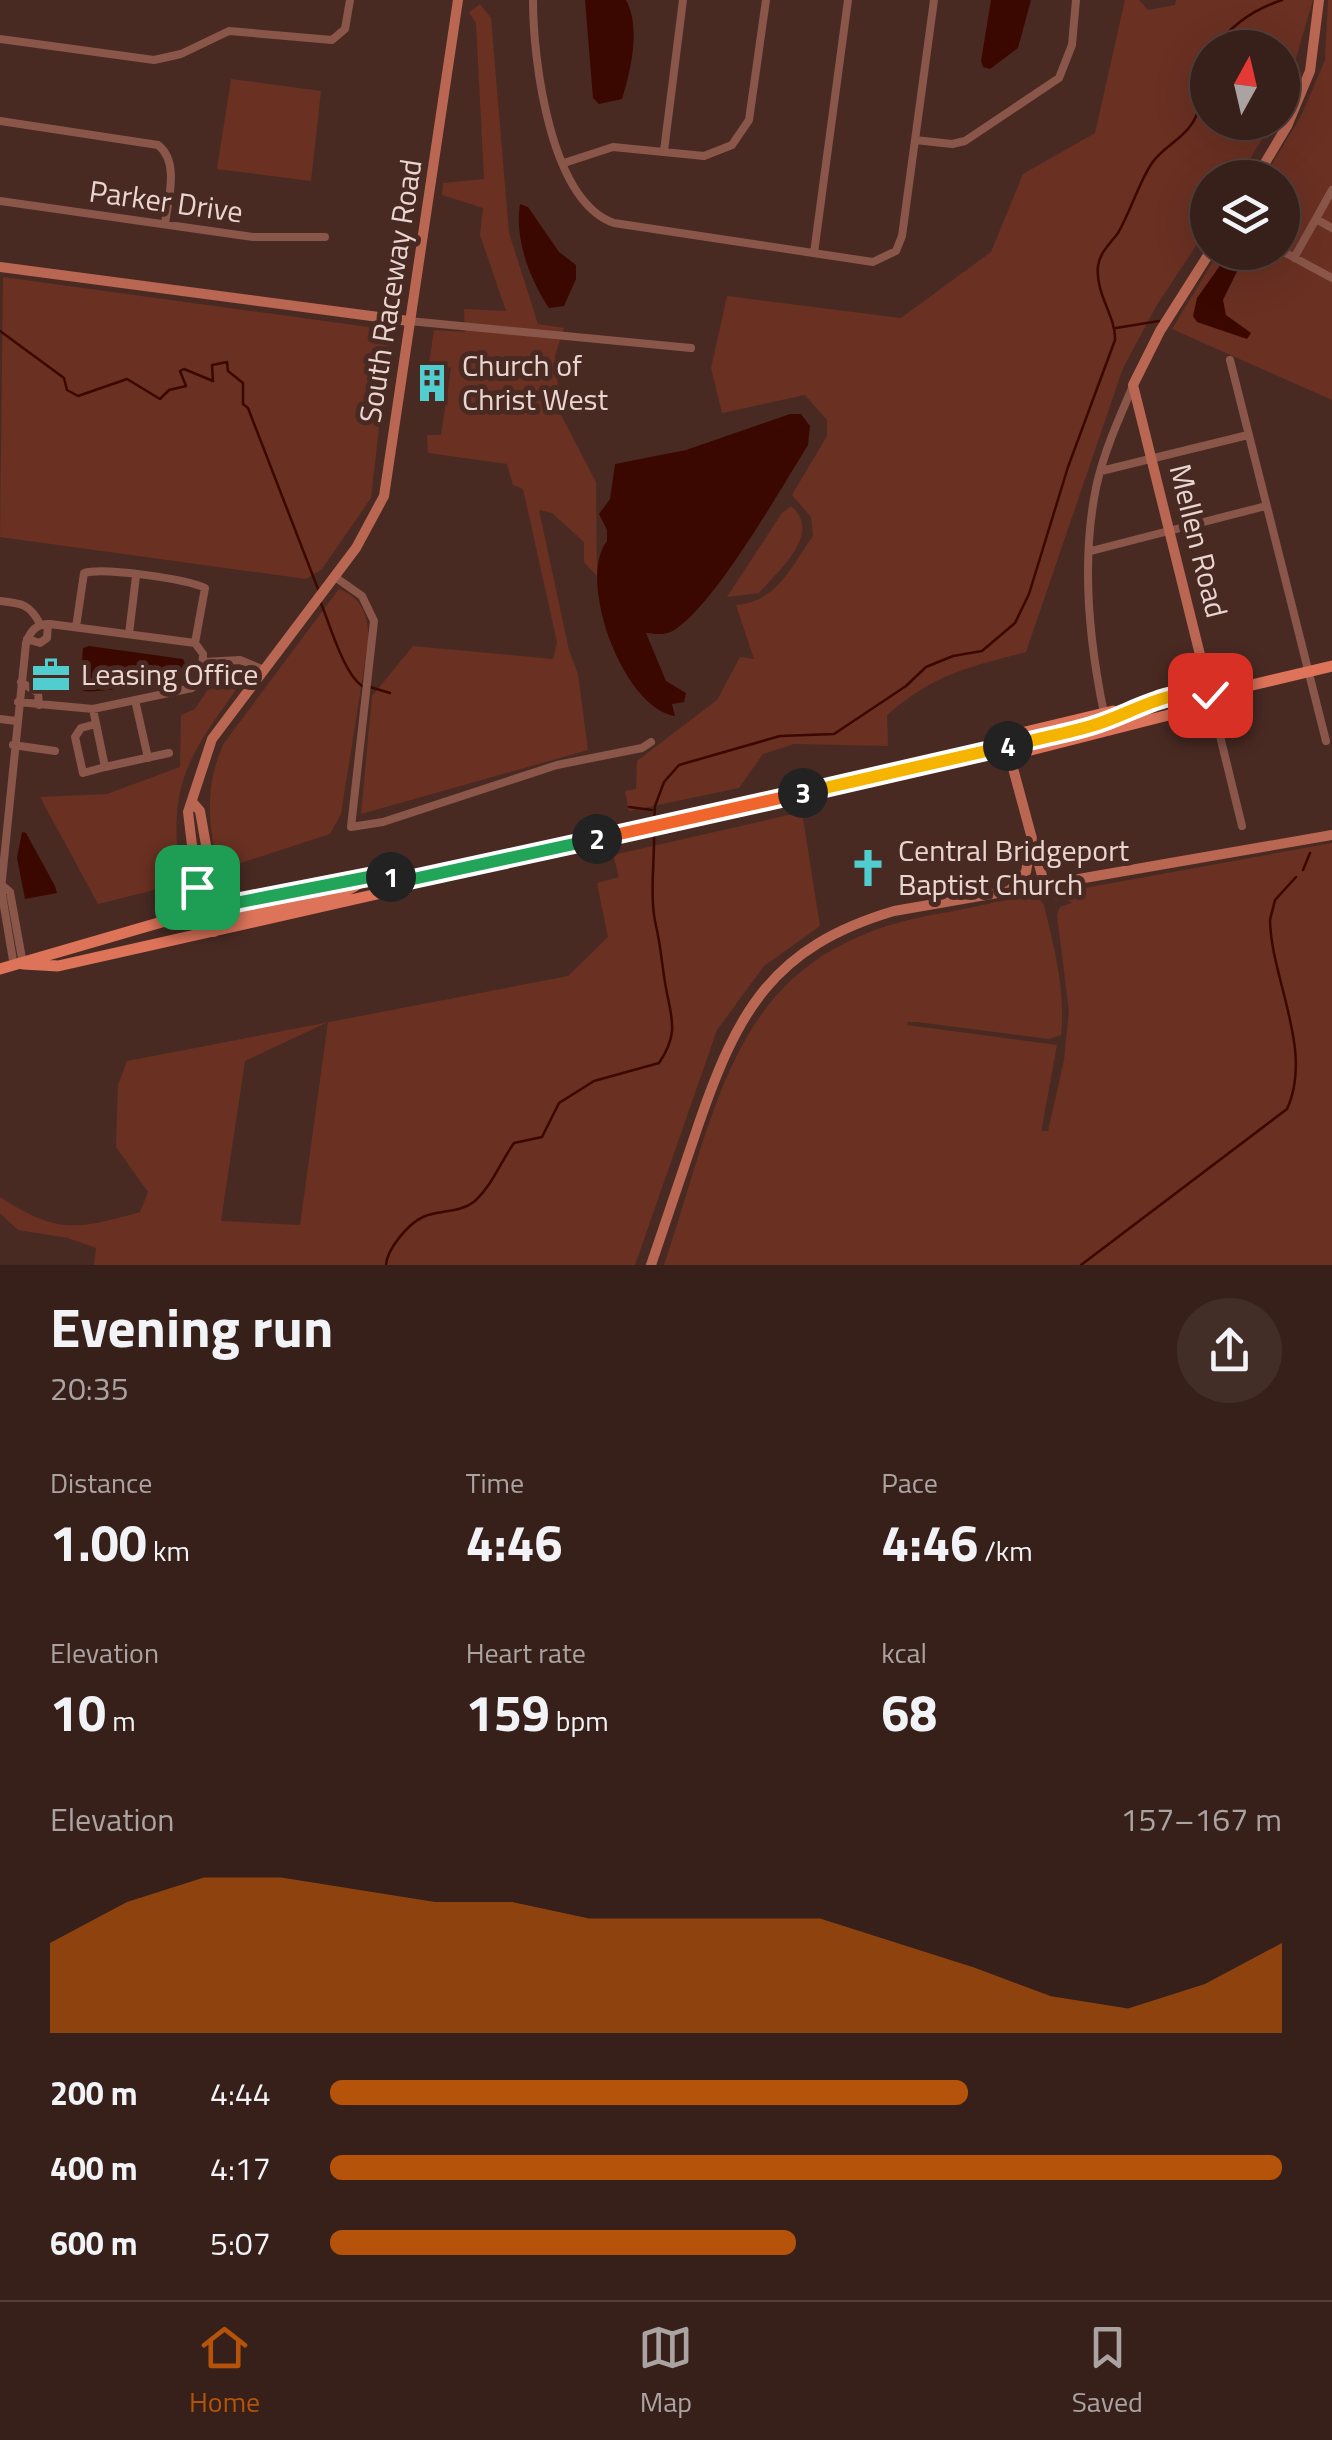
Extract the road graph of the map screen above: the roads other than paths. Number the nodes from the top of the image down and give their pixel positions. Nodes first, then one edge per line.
1 (350, 0) edge
2 (458, 0) edge
3 (533, 0) edge
4 (684, 0) edge
5 (766, 0) edge
6 (848, 0) edge
7 (934, 0) edge
8 (1076, 0) edge
9 (1319, 2) edge
10 (0, 39) edge
11 (0, 120) edge
12 (915, 140) junction
13 (664, 151) junction
14 (1267, 160) edge
15 (564, 163) junction
16 (1332, 190) edge
17 (0, 202) edge
18 (1316, 219) junction
19 (165, 224) junction
20 (1332, 228) edge
21 (326, 237) dead end
22 (1300, 247) edge
23 (814, 254) junction
24 (1300, 261) edge
25 (0, 267) edge
26 (1199, 270) edge
27 (1332, 278) edge
28 (409, 321) junction
29 (691, 348) dead end
30 (1230, 360) dead end
31 (1133, 385) junction
32 (1248, 435) junction
33 (1152, 458) junction
34 (1101, 471) junction
35 (1266, 506) junction
36 (1170, 531) junction
37 (1091, 551) junction
38 (136, 576) junction
39 (335, 577) junction
40 (0, 601) edge
41 (44, 624) junction
42 (76, 627) junction
43 (129, 634) junction
44 (28, 639) junction
45 (195, 643) junction
46 (204, 662) junction
47 (1332, 666) edge
48 (262, 670) junction
49 (1306, 672) junction
50 (21, 682) junction
51 (1210, 695) junction
52 (135, 700) junction
53 (18, 702) junction
54 (1144, 704) junction
55 (39, 705) junction
56 (92, 709) junction
57 (1104, 713) junction
58 (0, 719) edge
59 (16, 721) junction
60 (96, 724) junction
61 (1326, 741) dead end
62 (651, 742) dead end
63 (13, 745) junction
64 (1007, 746) junction
65 (55, 752) dead end
66 (168, 753) dead end
67 (148, 758) junction
68 (105, 767) junction
69 (4, 820) edge
70 (1242, 826) dead end
71 (1332, 836) edge
72 (1032, 837) junction
73 (366, 878) junction
74 (404, 881) junction
75 (1044, 884) junction
76 (2, 886) edge
77 (1011, 890) junction
78 (208, 902) junction
79 (214, 932) junction
80 (78, 945) junction
81 (19, 965) junction
82 (58, 966) junction
83 (0, 969) edge
84 (651, 1265) edge

1 - 10 street
2 - 28 street, South Raceway Road
3 - 15 street
4 - 13 street
5 - 13 street
6 - 23 street
7 - 12 street
8 - 12 street
9 - 14 street
11 - 19 street
12 - 23 street
13 - 15 street
15 - 23 street
16 - 18 street
17 - 19 street, Parker Drive
18 - 20 street
18 - 22 street
19 - 21 street, Parker Drive
24 - 27 street
25 - 28 street
26 - 31 street
28 - 29 street
28 - 39 street, South Raceway Road
30 - 32 street
31 - 33 street, Mellen Road
31 - 34 street
32 - 33 street
32 - 35 street
33 - 34 street
33 - 36 street, Mellen Road
34 - 37 street
35 - 36 street
35 - 49 street
36 - 37 street
36 - 51 street, Mellen Road
37 - 57 street
38 - 42 street
38 - 43 street
38 - 45 street
39 - 48 street, South Raceway Road
39 - 62 street
40 - 41 street
41 - 42 street
41 - 44 street
41 - 44 street
42 - 43 street
43 - 45 street
44 - 50 street
45 - 46 street
46 - 48 street
46 - 52 street
47 - 49 main road
48 - 78 street, South Raceway Road
49 - 51 main road
49 - 61 street
50 - 53 street
50 - 55 street
51 - 54 main road
51 - 64 main road
51 - 70 street, Mellen Road
52 - 56 street
52 - 67 street
53 - 55 street
53 - 59 street
54 - 57 main road
54 - 64 main road
55 - 56 street
56 - 60 street
57 - 64 main road
58 - 59 street
59 - 63 street
60 - 68 street
60 - 68 street
63 - 65 street
63 - 69 street
64 - 72 street
64 - 74 main road
66 - 67 street
67 - 68 street
69 - 76 street
71 - 75 street
72 - 75 street
72 - 77 street
73 - 74 main road
73 - 78 main road
73 - 79 main road
74 - 79 main road
75 - 77 street
76 - 81 street
77 - 84 street
78 - 79 street, South Raceway Road
78 - 80 main road
78 - 82 main road
79 - 82 main road
80 - 81 main road
80 - 82 main road
81 - 82 main road
81 - 83 main road

